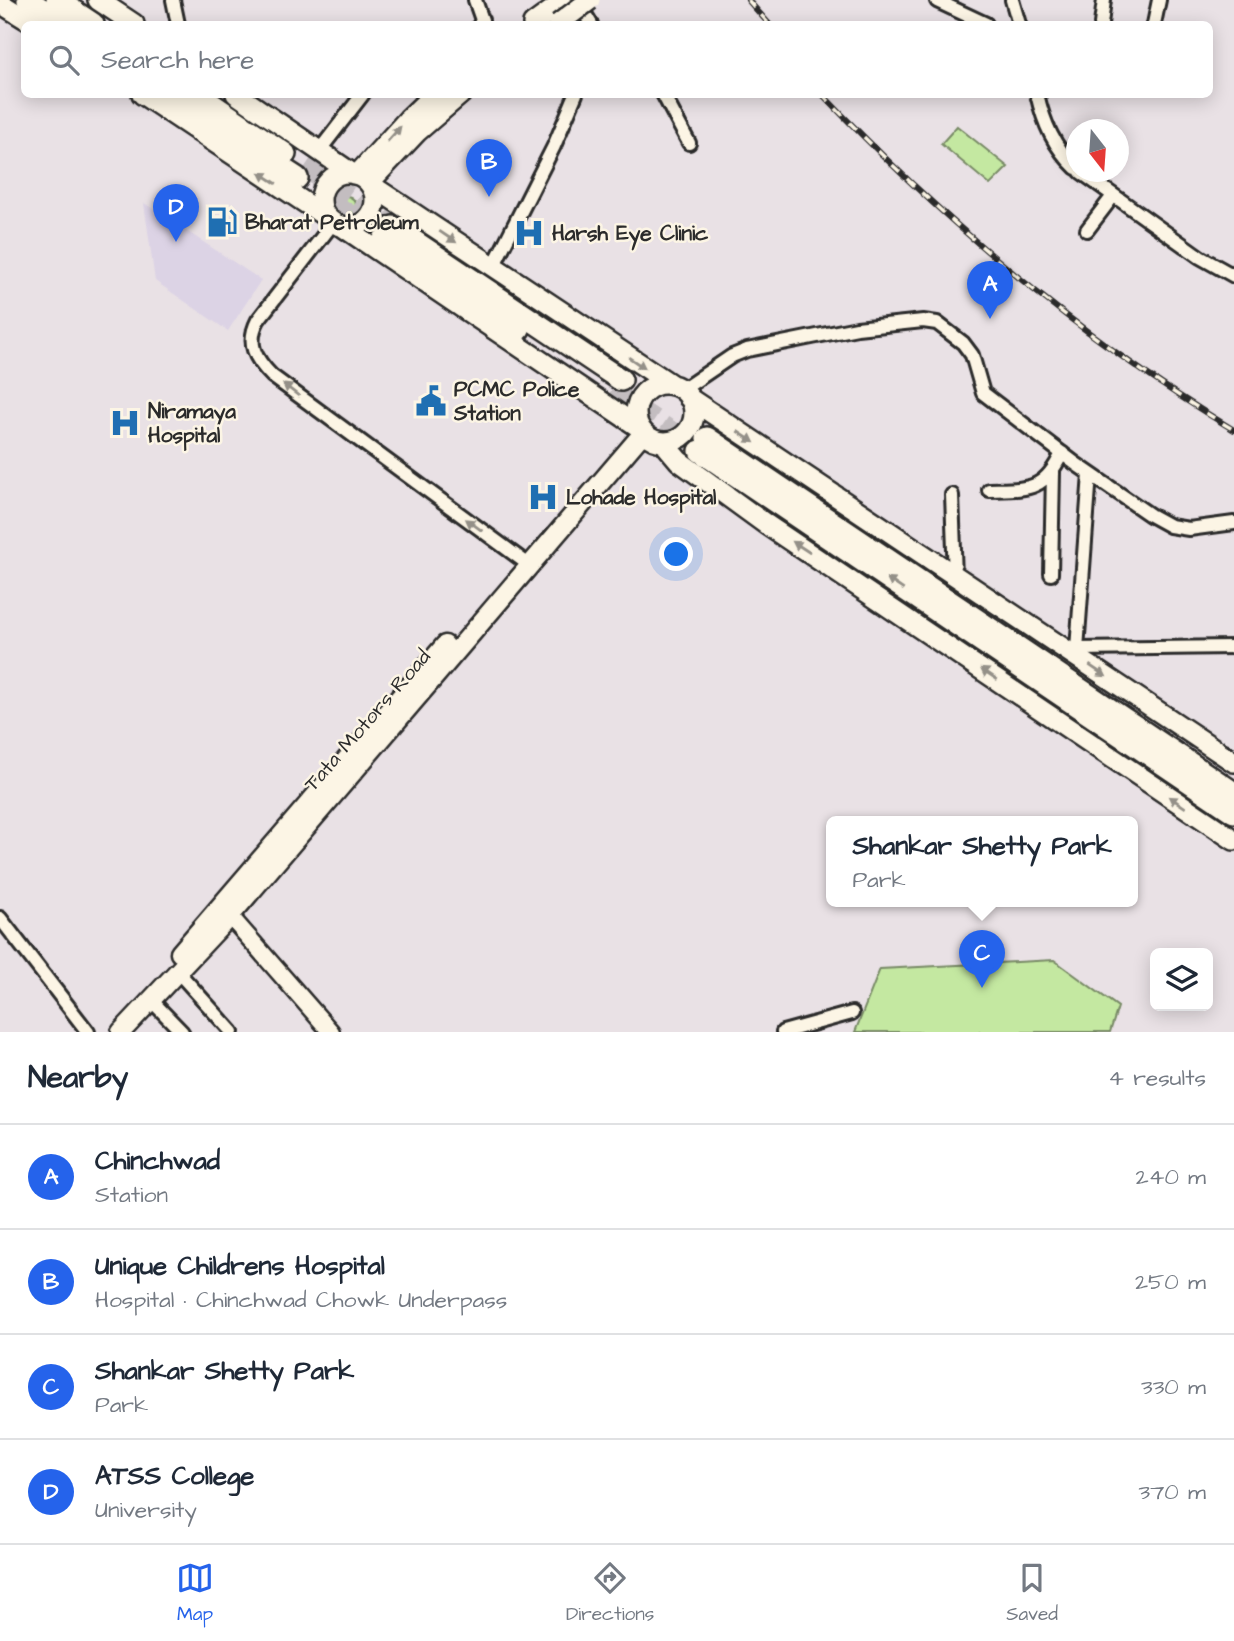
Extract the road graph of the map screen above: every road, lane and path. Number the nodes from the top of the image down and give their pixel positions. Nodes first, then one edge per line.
1 (28, 0) edge
2 (57, 0) edge
3 (98, 0) edge
4 (173, 0) edge
5 (475, 0) edge
6 (568, 0) edge
7 (590, 0) edge
8 (1012, 0) edge
9 (1104, 0) edge
10 (1159, 0) edge
11 (937, 1) edge
12 (0, 3) edge
13 (29, 21) edge
14 (60, 21) edge
15 (88, 21) edge
16 (130, 21) edge
17 (177, 21) edge
18 (482, 21) edge
19 (546, 21) edge
20 (548, 21) edge
21 (589, 21) edge
22 (980, 21) edge
23 (1018, 21) edge
24 (1101, 21) edge
25 (1155, 21) edge
26 (148, 98) edge
27 (174, 98) edge
28 (202, 98) edge
29 (242, 98) edge
30 (360, 98) edge
31 (430, 98) edge
32 (456, 98) edge
33 (574, 98) edge
34 (665, 98) edge
35 (1038, 98) edge
36 (689, 143) dead end
37 (319, 151) junction
38 (1066, 157) edge
39 (362, 179) junction
40 (1095, 182) edge
41 (1113, 196) junction
42 (334, 222) junction
43 (1087, 230) dead end
44 (388, 233) tunnel mouth
45 (493, 267) junction
46 (1234, 276) edge
47 (616, 386) tunnel mouth
48 (681, 391) junction
49 (641, 430) junction
50 (663, 442) junction
51 (704, 445) tunnel mouth
52 (1062, 453) junction
53 (1053, 472) junction
54 (1090, 474) junction
55 (989, 490) dead end
56 (952, 495) dead end
57 (1234, 523) edge
58 (525, 562) junction
59 (1051, 574) dead end
60 (955, 577) junction
61 (1234, 647) edge
62 (1073, 651) junction
63 (1234, 762) edge
64 (1229, 803) edge
65 (1234, 829) edge
66 (1234, 840) edge
67 (225, 911) junction
68 (0, 918) edge
69 (178, 972) junction
70 (151, 1000) junction
71 (852, 1013) dead end
72 (88, 1032) edge
73 (106, 1032) edge
74 (121, 1032) edge
75 (181, 1032) edge
76 (232, 1032) edge
77 (331, 1032) edge
78 (783, 1032) edge

1 - 14 highway
2 - 15 highway
3 - 16 main road
4 - 17 street
5 - 18 street
6 - 19 main road
6 - 21 street
7 - 20 main road, bridge
8 - 23 street
9 - 24 street
10 - 25 street
11 - 22 street
12 - 13 main road
42 -> 26 main road
27 - 28 highway
29 - 37 main road
30 - 37 street
39 -> 31 main road
32 - 39 main road
33 - 45 street
34 - 36 street
35 - 38 street
37 - 39 main road
39 - 42 main road
39 - 42 main road
39 -> 45 main road
40 - 41 street
41 - 43 street
41 - 46 street
42 - 49 main road
58 -> 42 street
44 - 47 highway
45 -> 48 main road
48 - 49 main road
48 - 50 main road
48 - 52 street
48 -> 60 main road
49 - 50 main road
49 - 58 main road, Tata Motors Road
66 -> 50 main road
51 - 64 highway
52 - 53 street
52 - 54 street
53 - 55 street
53 - 59 street
54 - 57 street
54 - 62 street
56 - 60 street
58 - 67 main road, Tata Motors Road
60 - 62 main road
61 - 62 street
62 -> 63 main road
64 - 65 highway
67 - 69 main road, Tata Motors Road
67 - 73 main road
67 - 77 street
68 - 72 street
69 - 70 main road, Tata Motors Road
69 - 76 street
70 - 74 main road, Tata Motors Road
70 - 75 street
71 - 78 street

